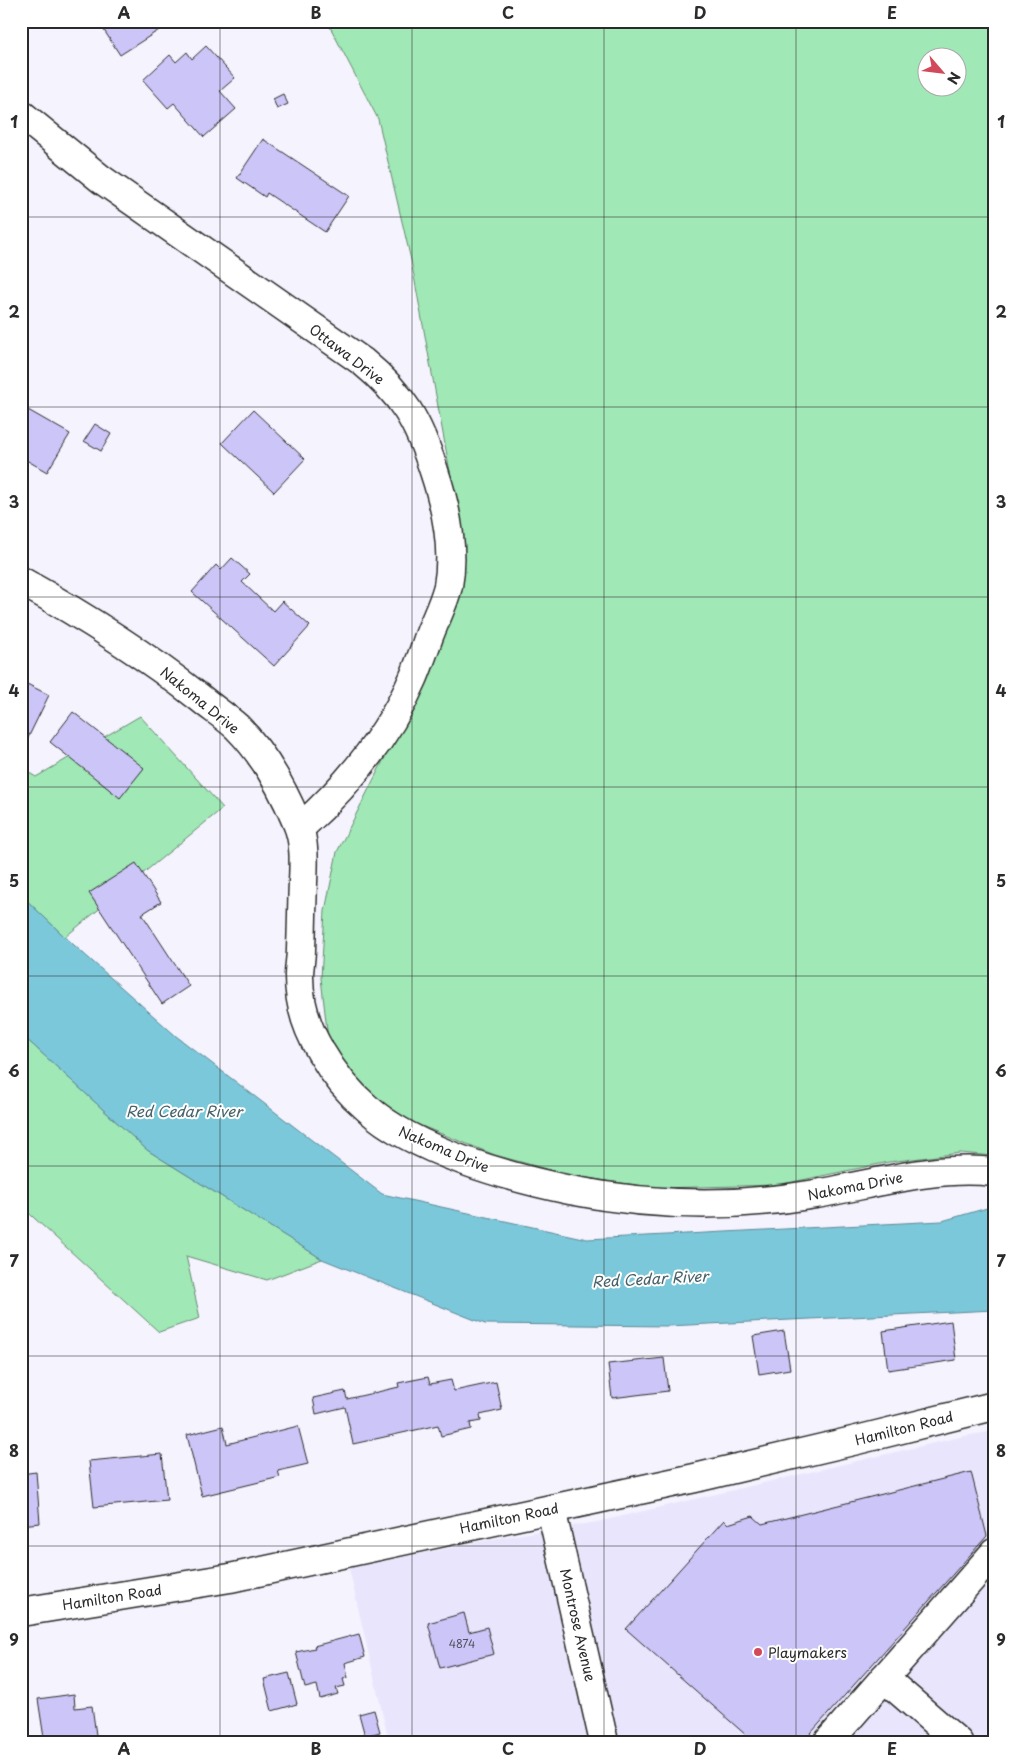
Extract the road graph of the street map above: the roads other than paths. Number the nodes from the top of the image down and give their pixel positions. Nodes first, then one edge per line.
1 (21, 114) edge
2 (21, 582) edge
3 (300, 828) junction
4 (994, 1172) edge
5 (994, 1406) edge
6 (551, 1509) junction
7 (994, 1553) edge
8 (21, 1612) edge
9 (884, 1678) junction
10 (604, 1742) edge
11 (828, 1742) edge
12 (958, 1742) edge

1 - 3 street, Ottawa Drive
2 - 3 street, Nakoma Drive
3 - 4 street, Nakoma Drive
5 - 6 street, Hamilton Road
6 - 8 street, Hamilton Road
6 - 10 street, Montrose Avenue
7 - 9 street
9 - 11 street
9 - 12 street

